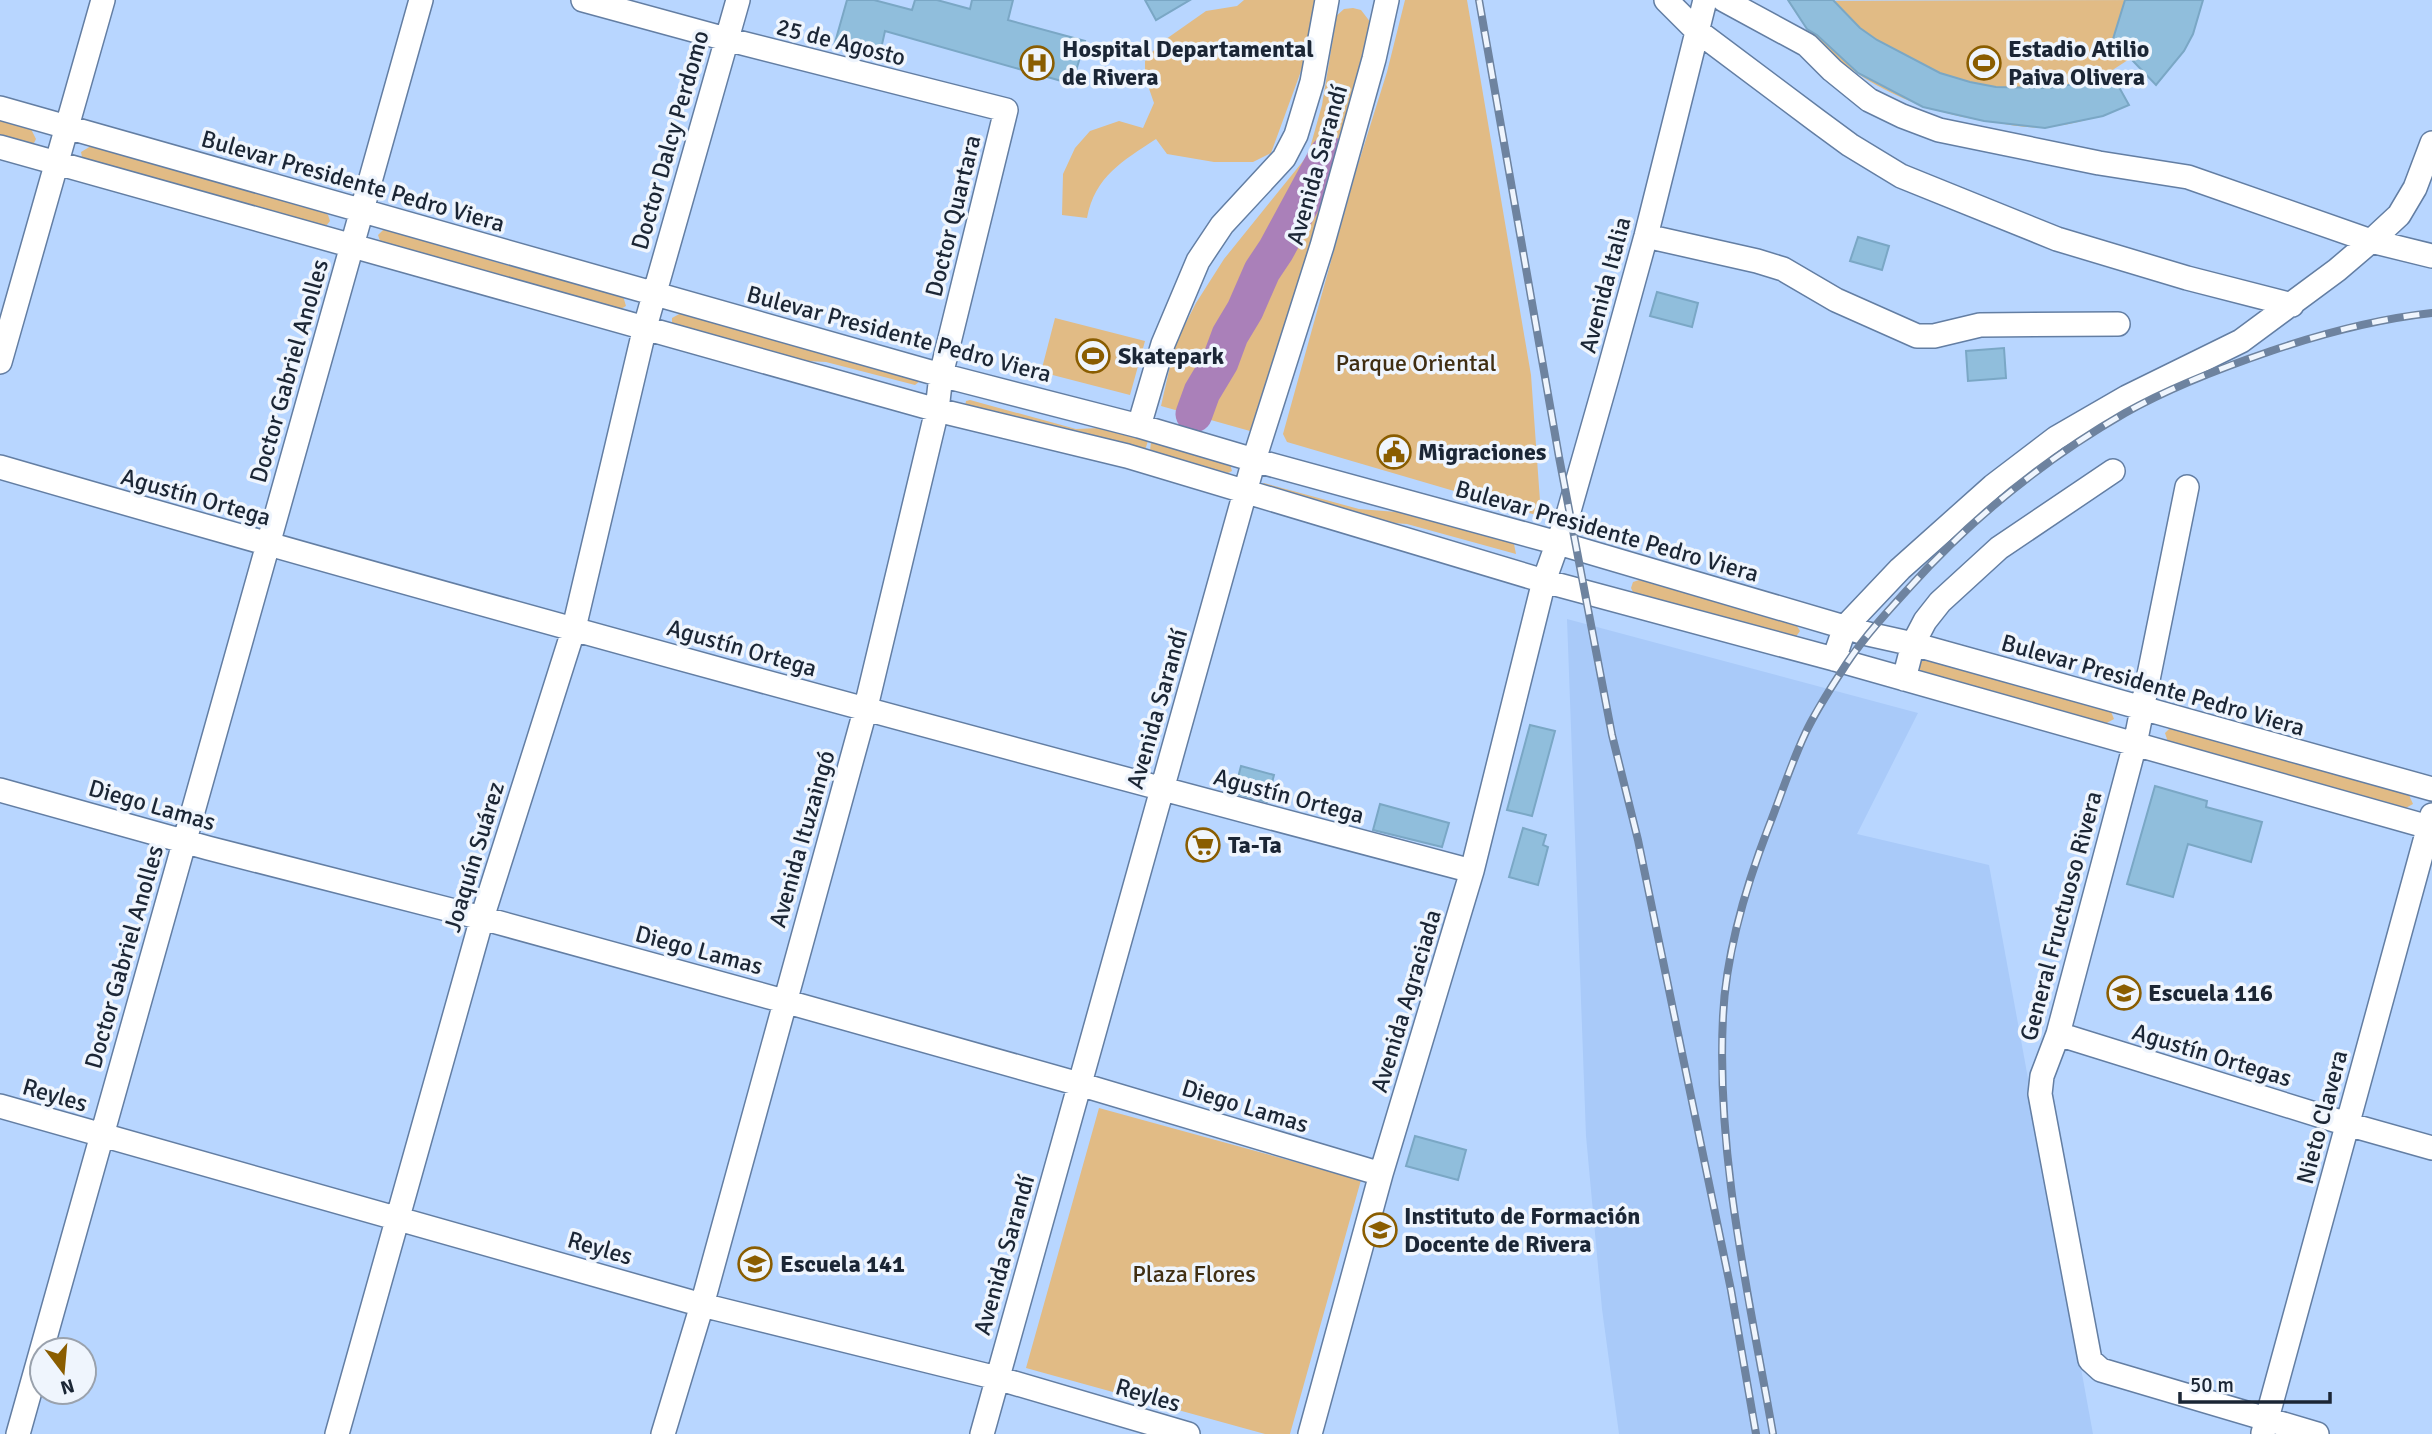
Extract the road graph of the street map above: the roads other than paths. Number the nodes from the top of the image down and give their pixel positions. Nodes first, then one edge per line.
1 (103, 0) edge
2 (421, 0) edge
3 (583, 0) edge
4 (738, 0) edge
5 (1368, 0) edge
6 (1665, 0) edge
7 (1705, 0) edge
8 (1724, 0) edge
9 (1329, 1) edge
10 (1386, 10) edge
11 (1696, 30) junction
12 (726, 39) junction
13 (0, 108) edge
14 (1006, 110) joint
15 (68, 127) junction
16 (2432, 143) edge
17 (0, 147) edge
18 (58, 163) junction
19 (360, 212) junction
20 (1646, 236) junction
21 (2371, 241) junction
22 (352, 245) junction
23 (2432, 256) edge
24 (654, 294) junction
25 (2292, 305) junction
26 (2118, 324) dead end
27 (645, 327) junction
28 (0, 362) edge
29 (941, 375) junction
30 (937, 410) junction
31 (1139, 426) junction
32 (1254, 460) junction
33 (0, 467) edge
34 (2113, 471) dead end
35 (2187, 487) dead end
36 (1245, 492) junction
37 (1558, 543) junction
38 (267, 545) junction
39 (1544, 581) junction
40 (1845, 627) junction
41 (573, 628) junction
42 (1913, 644) junction
43 (1834, 659) junction
44 (1904, 679) junction
45 (865, 710) junction
46 (2143, 710) junction
47 (2135, 744) junction
48 (1162, 789) junction
49 (2432, 789) edge
50 (0, 790) edge
51 (2431, 823) edge
52 (184, 841) junction
53 (1472, 871) junction
54 (482, 918) junction
55 (784, 1001) junction
56 (2058, 1034) junction
57 (1079, 1084) junction
58 (0, 1106) edge
59 (2347, 1124) junction
60 (102, 1136) junction
61 (2432, 1148) edge
62 (1381, 1174) junction
63 (398, 1217) junction
64 (702, 1305) junction
65 (997, 1378) junction
66 (2265, 1427) edge
67 (16, 1431) edge
68 (337, 1434) edge
69 (663, 1434) edge
70 (982, 1434) edge
71 (1188, 1434) edge
72 (1310, 1434) edge
73 (2317, 1434) edge

1 - 15 street
2 - 19 street, Doctor Gabriel Anolles
3 - 12 street, 25 de Agosto
4 - 12 street, Doctor Dalcy Perdomo
5 - 10 street
6 - 11 street
7 - 11 street, Avenida Italia
8 - 21 street
9 - 31 street
10 - 32 street, Avenida Sarandí
11 - 20 street, Avenida Italia
11 - 25 street
12 - 14 street, 25 de Agosto
12 - 24 street, Doctor Dalcy Perdomo
13 - 15 street, Bulevar Presidente Pedro Viera
14 - 29 street, Doctor Quartara
15 - 18 street
15 - 19 street, Bulevar Presidente Pedro Viera
16 - 21 street
17 - 18 street
18 - 22 street
18 - 28 street
19 - 22 street, Doctor Gabriel Anolles
19 - 24 street, Bulevar Presidente Pedro Viera
20 - 26 street
20 - 37 street, Avenida Italia
21 - 23 street
21 - 25 street
22 - 27 street
22 - 38 street, Doctor Gabriel Anolles
24 - 27 street, Joaquín Suárez
24 - 29 street, Bulevar Presidente Pedro Viera
25 - 40 street
27 - 30 street
27 - 41 street, Joaquín Suárez
29 - 30 street, Avenida Ituzaingó
29 - 31 street, Bulevar Presidente Pedro Viera
30 - 36 street
30 - 45 street, Avenida Ituzaingó
31 - 32 street, Bulevar Presidente Pedro Viera
32 - 36 street, Avenida Sarandí
32 - 37 street, Bulevar Presidente Pedro Viera
33 - 38 street, Agustín Ortega
34 - 42 street
35 - 46 street, General Fructuoso Rivera
36 - 39 street
36 - 48 street, Avenida Sarandí
37 - 39 street, Avenida Italia
37 - 40 street, Bulevar Presidente Pedro Viera
38 - 41 street, Agustín Ortega
38 - 52 street, Doctor Gabriel Anolles
39 - 43 street
39 - 53 street, Avenida Agraciada
40 - 42 street, Bulevar Presidente Pedro Viera
40 - 43 street
41 - 45 street, Agustín Ortega
41 - 54 street, Joaquín Suárez
42 - 44 street
42 - 46 street, Bulevar Presidente Pedro Viera
43 - 44 street
44 - 47 street
45 - 48 street, Agustín Ortega
45 - 55 street, Avenida Ituzaingó
46 - 47 street, General Fructuoso Rivera
46 - 49 street, Bulevar Presidente Pedro Viera
47 - 51 street
47 - 56 street, General Fructuoso Rivera
48 - 53 street, Agustín Ortega
48 - 57 street, Avenida Sarandí
50 - 52 street, Diego Lamas
51 - 59 street, Nieto Clavera
52 - 54 street, Diego Lamas
52 - 60 street, Doctor Gabriel Anolles
53 - 62 street, Avenida Agraciada
54 - 55 street, Diego Lamas
54 - 63 street, Joaquín Suárez
55 - 57 street, Diego Lamas
55 - 64 street, Avenida Ituzaingó
56 - 59 street, Agustín Ortegas
56 - 66 street, General Fructuoso Rivera
57 - 62 street, Diego Lamas
57 - 65 street, Avenida Sarandí
58 - 60 street, Reyles
59 - 61 street, Agustín Ortegas
59 - 66 street, Nieto Clavera
60 - 63 street, Reyles
60 - 67 street, Doctor Gabriel Anolles
62 - 72 street, Avenida Agraciada
63 - 64 street, Reyles
63 - 68 street, Joaquín Suárez
64 - 65 street, Reyles
64 - 69 street, Avenida Ituzaingó
65 - 70 street, Avenida Sarandí
65 - 71 street, Reyles
66 - 73 street

